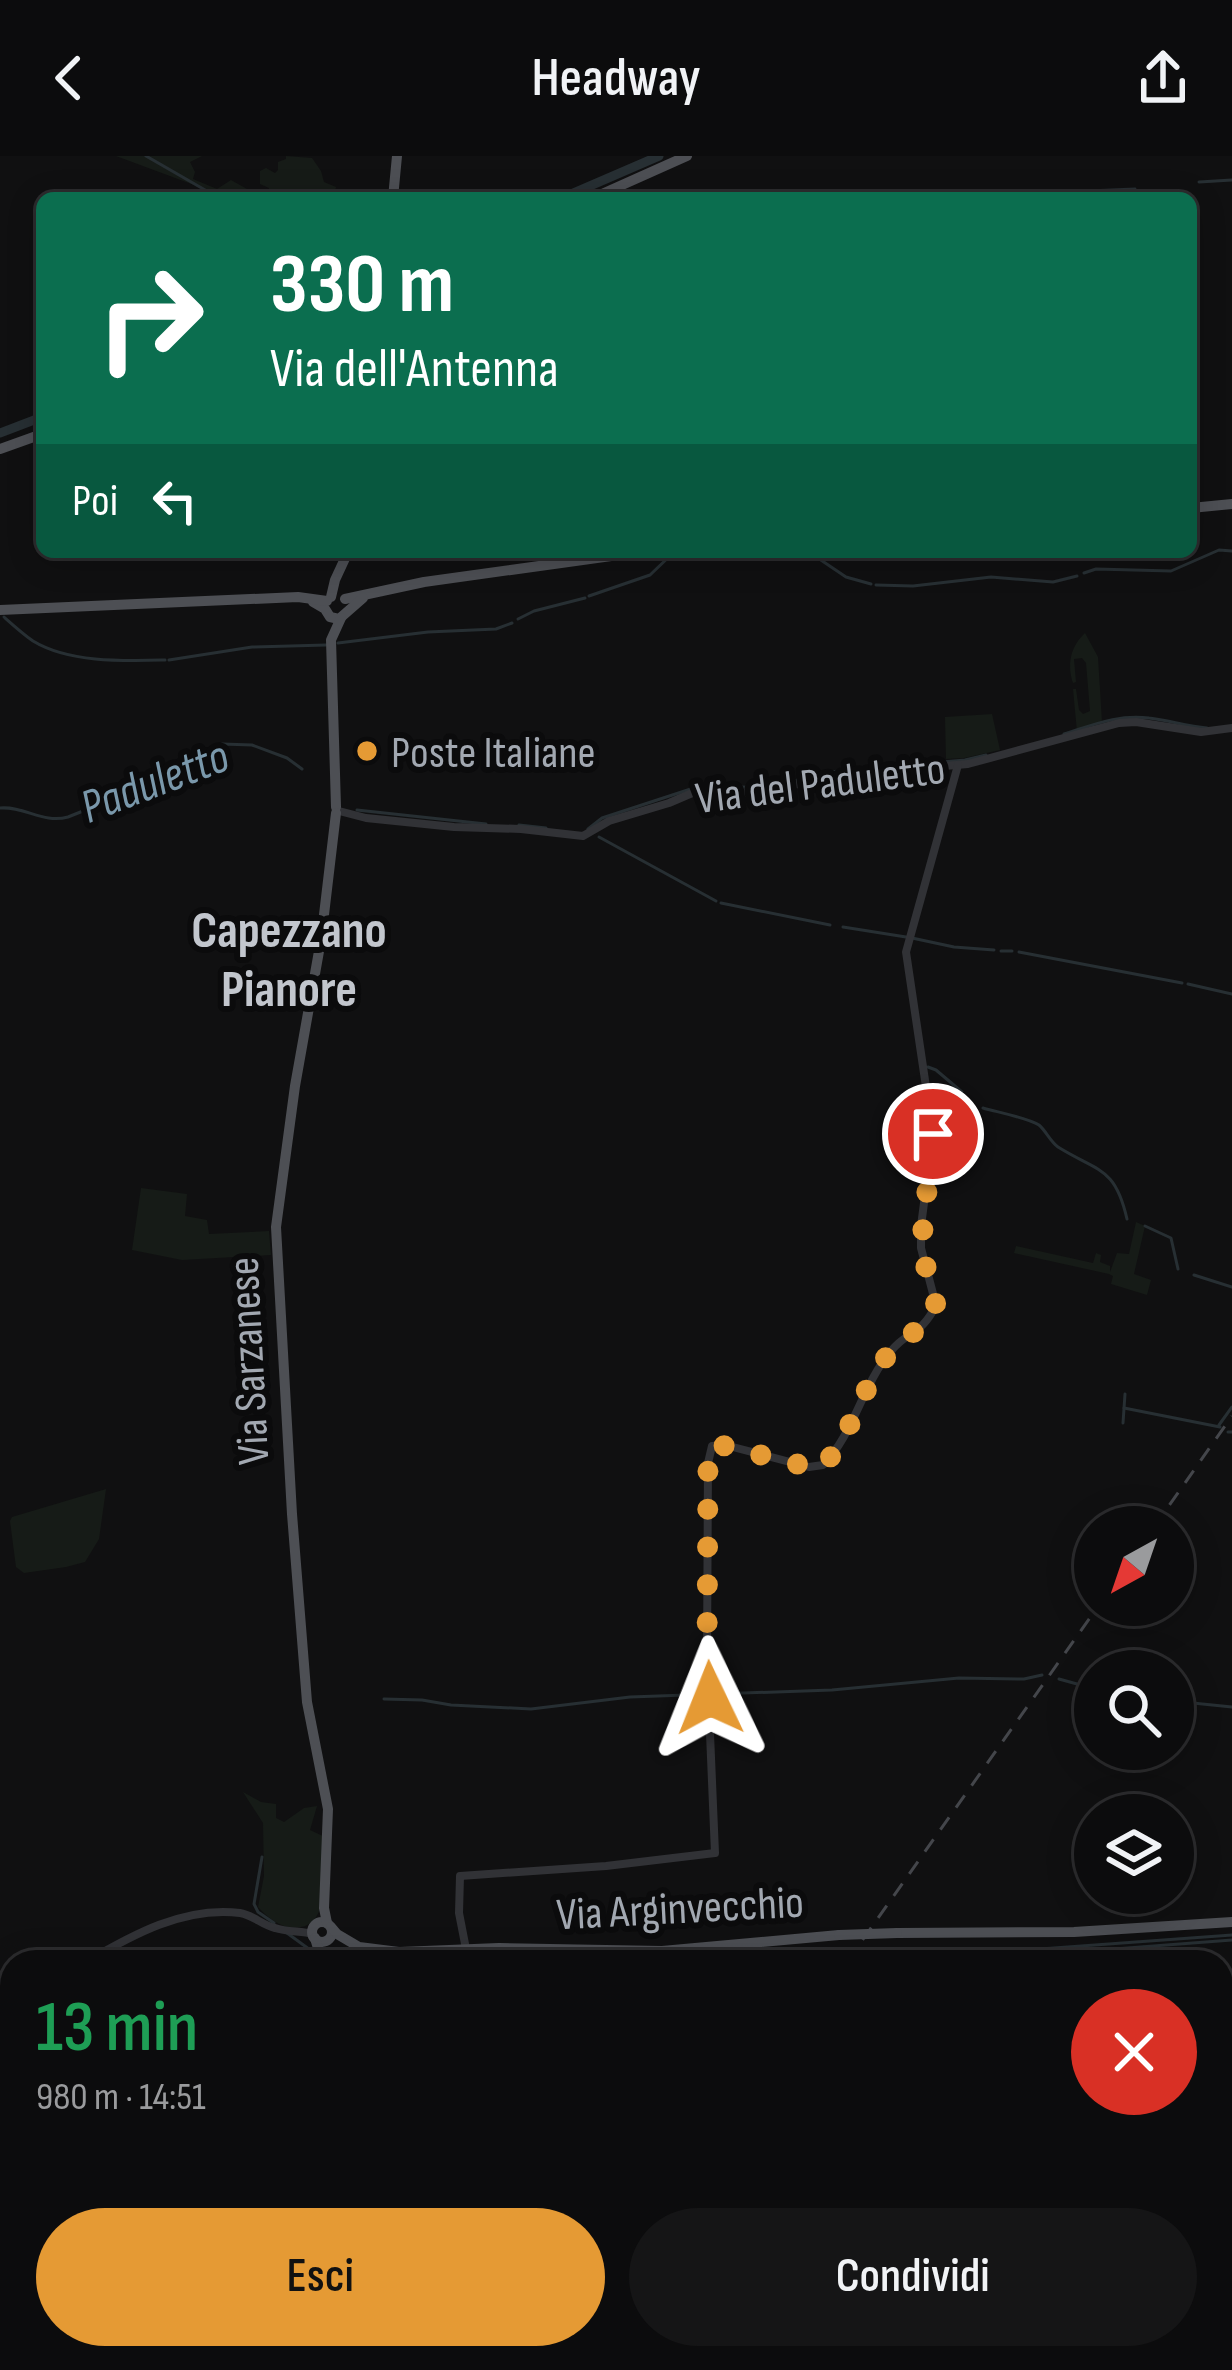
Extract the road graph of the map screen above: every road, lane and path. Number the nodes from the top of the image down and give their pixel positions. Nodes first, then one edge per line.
1 (398, 156) edge
2 (687, 156) edge
3 (393, 192) edge
4 (606, 192) edge
5 (36, 436) edge
6 (0, 449) edge
7 (1232, 504) edge
8 (1197, 507) edge
9 (345, 558) edge
10 (597, 558) edge
11 (336, 606) junction
12 (0, 610) edge
13 (1232, 728) edge
14 (958, 765) junction
15 (337, 810) junction
16 (1232, 1922) edge
17 (317, 1931) junction
18 (466, 1949) junction
19 (105, 1950) edge
20 (320, 1950) edge
21 (372, 1950) edge
22 (420, 1950) edge
23 (564, 1950) edge
24 (673, 1950) edge

1 - 3 main road
2 - 4 main road
5 - 6 main road
7 - 8 main road
9 - 11 main road, Via Sarzanese
10 - 11 main road
11 - 12 main road
11 - 15 main road, Via Sarzanese
13 - 14 street, Via del Paduletto
14 - 15 street, Via del Paduletto
14 - 18 street
15 - 17 main road, Via Sarzanese
16 - 24 main road, Via Arginvecchio, bridge
17 - 19 street
17 - 20 main road, Via Sarzanese
17 - 21 main road, Via Arginvecchio
18 - 22 main road, Via Arginvecchio
18 - 23 main road, Via Arginvecchio, bridge

